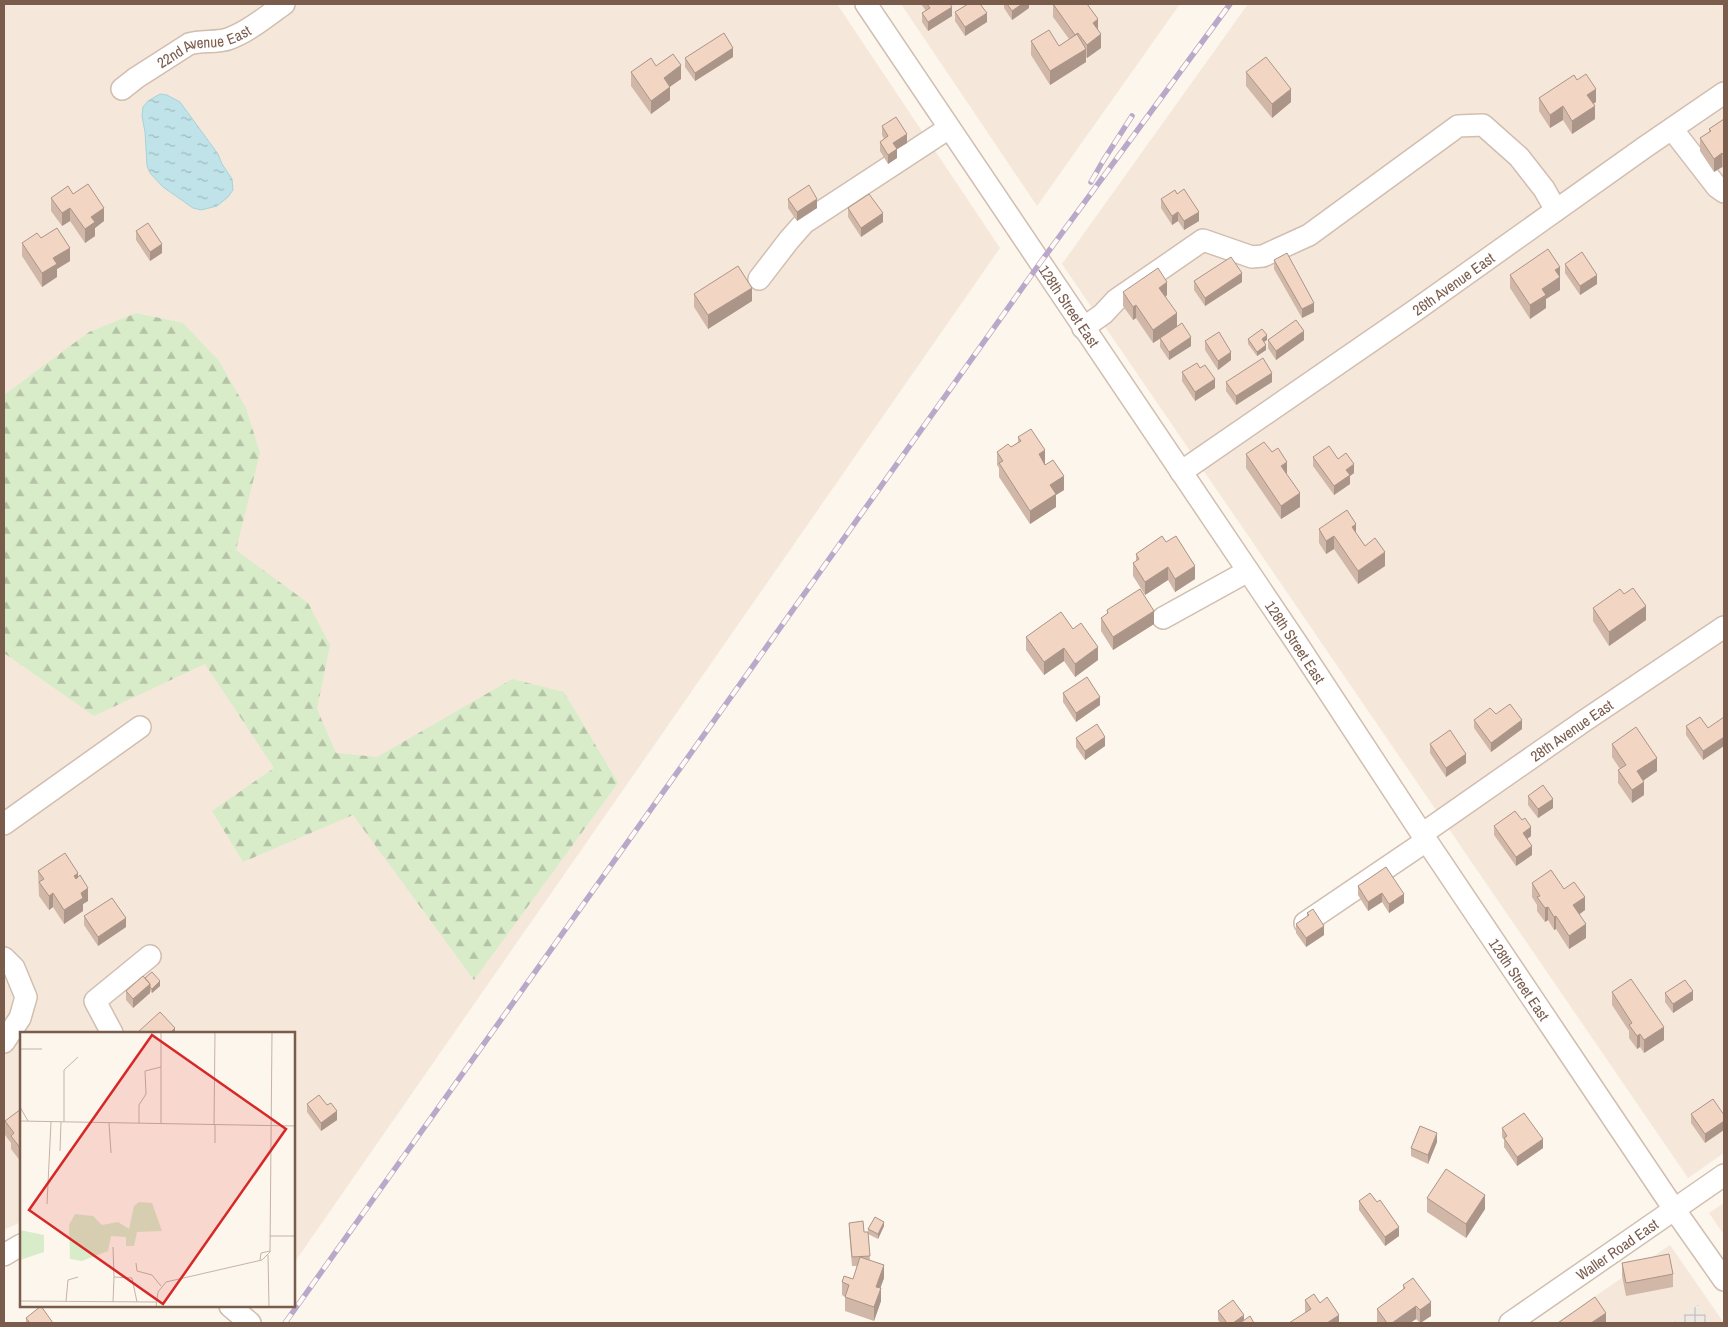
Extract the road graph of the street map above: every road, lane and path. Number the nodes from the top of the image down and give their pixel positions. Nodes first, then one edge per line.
1 (284, 4) edge
2 (866, 4) edge
3 (122, 89) dead end
4 (1724, 93) edge
5 (949, 128) junction
6 (1672, 129) junction
7 (1724, 192) edge
8 (1556, 210) junction
9 (759, 279) dead end
10 (1083, 328) junction
11 (1181, 472) junction
12 (1248, 571) junction
13 (1163, 618) dead end
14 (1724, 627) edge
15 (140, 727) dead end
16 (4, 824) edge
17 (1424, 837) junction
18 (1305, 922) edge
19 (150, 956) dead end
20 (4, 958) edge
21 (111, 1032) edge
22 (4, 1042) edge
23 (1724, 1175) edge
24 (1674, 1209) junction
25 (20, 1246) edge
26 (4, 1254) edge
27 (1724, 1280) edge
28 (231, 1307) edge
29 (250, 1323) edge
30 (1510, 1323) edge

1 - 3 street, 22nd Avenue East
2 - 5 street, 128th Street East
4 - 6 street, 26th Avenue East
5 - 9 street
5 - 10 street, 128th Street East
6 - 7 street
6 - 8 street, 26th Avenue East
8 - 10 street
8 - 11 street, 26th Avenue East
10 - 11 street, 128th Street East
11 - 12 street, 128th Street East
12 - 13 street
12 - 17 street, 128th Street East
14 - 17 street, 28th Avenue East
15 - 16 street
17 - 18 street, 28th Avenue East
17 - 24 street, 128th Street East
19 - 21 street
20 - 22 street
23 - 24 street, Waller Road East
24 - 27 street, 128th Street East
24 - 30 street, Waller Road East
25 - 26 street
28 - 29 street

